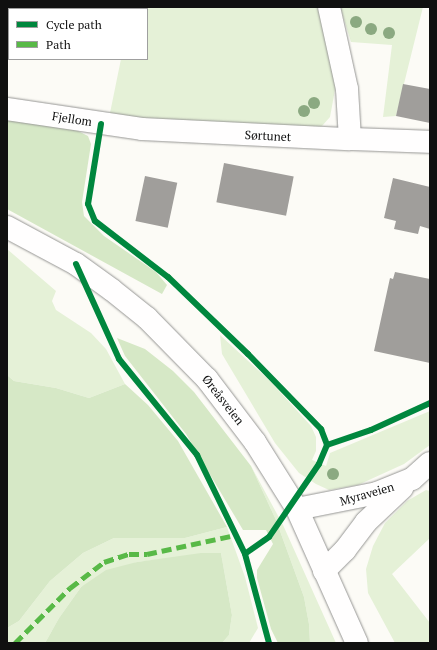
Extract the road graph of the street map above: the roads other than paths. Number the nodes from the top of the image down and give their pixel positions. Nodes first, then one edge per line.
1 (329, 7) edge
2 (7, 110) edge
3 (186, 132) joint
4 (350, 139) junction
5 (430, 142) edge
6 (7, 228) edge
7 (430, 463) edge
8 (412, 479) junction
9 (297, 509) junction
10 (324, 571) junction
11 (357, 643) edge

1 - 4 street
2 - 3 street, Fjellom
3 - 4 street, Sørtunet
4 - 5 street, Sørtunet
6 - 9 street, Øreåsveien
7 - 8 street, Myraveien
8 - 9 street, Myraveien
8 - 10 street
9 - 10 street, Øreåsveien
10 - 11 street, Øreåsveien

